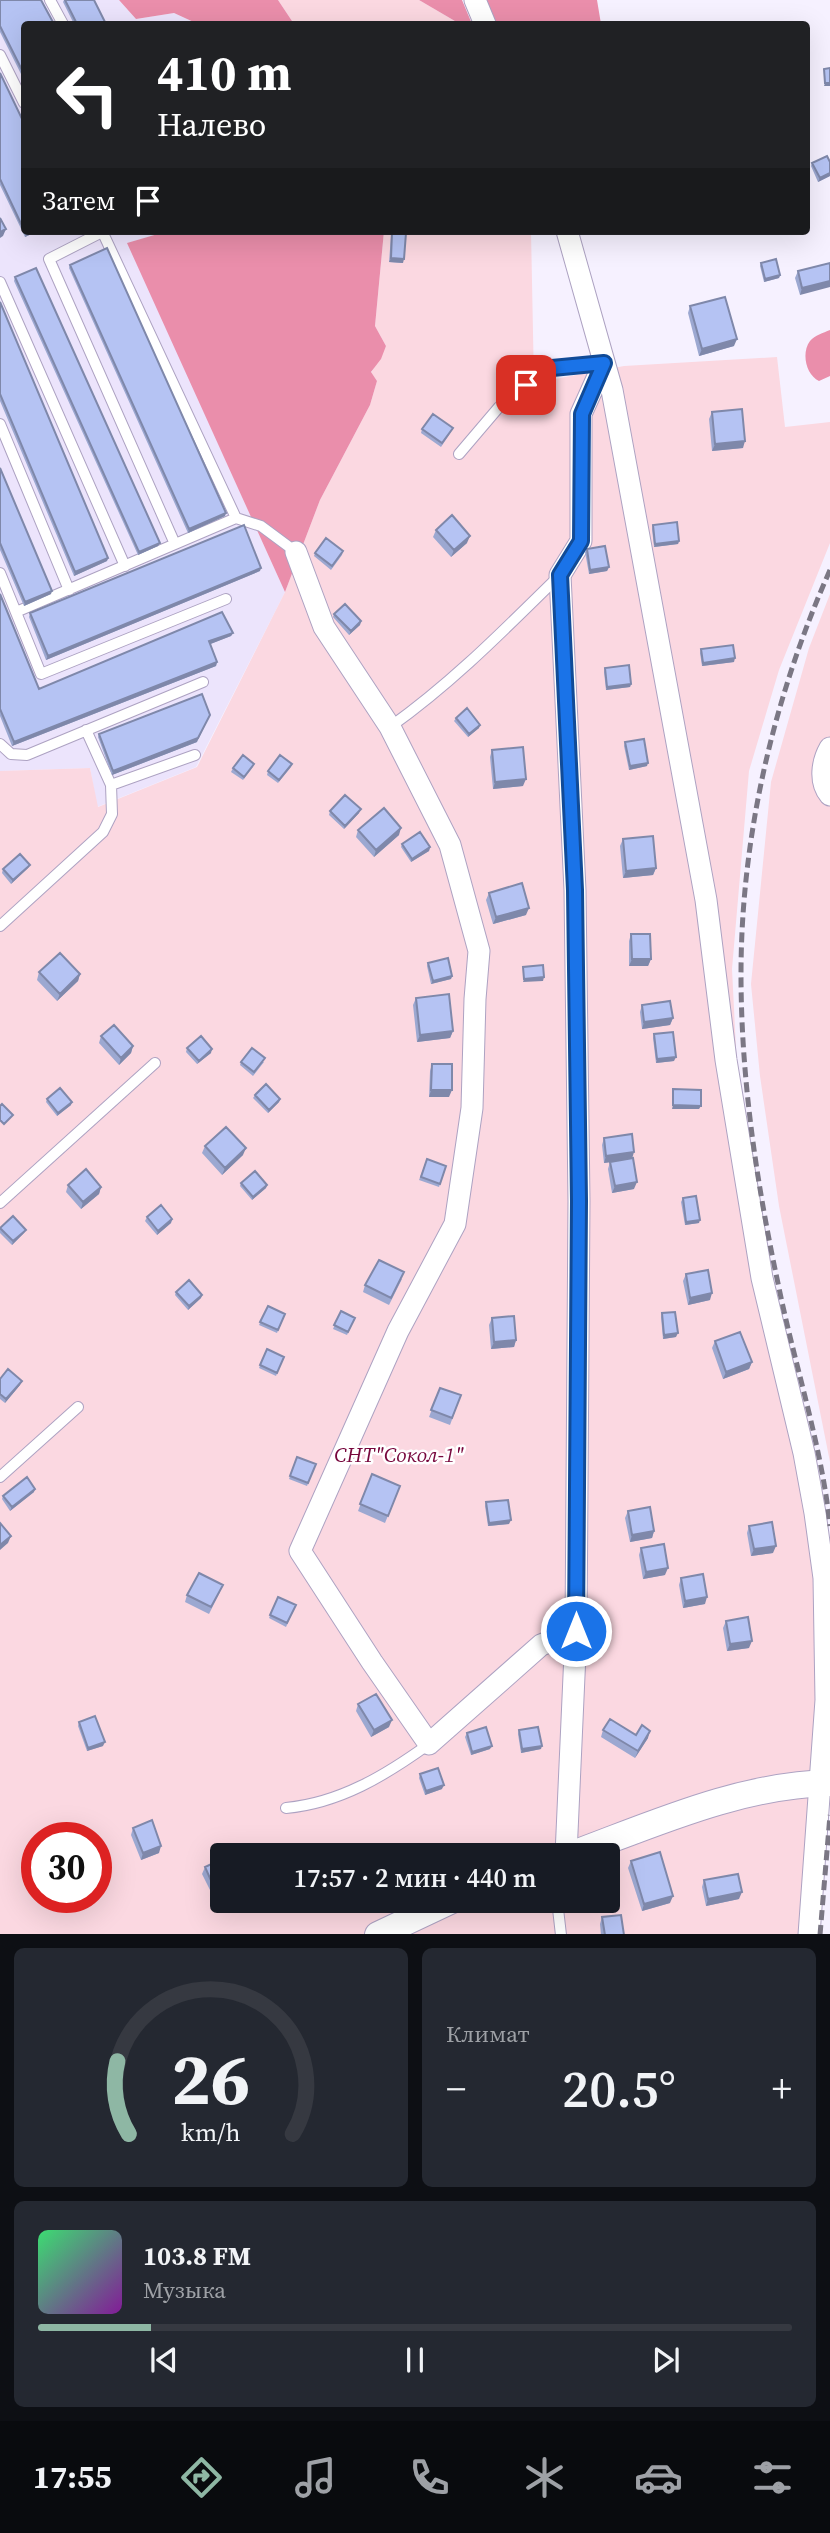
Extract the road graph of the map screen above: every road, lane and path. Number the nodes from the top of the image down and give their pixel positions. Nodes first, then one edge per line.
1 (475, 0) edge
2 (53, 1) edge
3 (61, 21) edge
4 (484, 21) edge
5 (0, 55) edge
6 (21, 97) edge
7 (95, 235) edge
8 (105, 235) edge
9 (568, 235) edge
10 (0, 282) edge
11 (604, 363) junction
12 (0, 424) edge
13 (459, 454) dead end
14 (236, 518) junction
15 (175, 544) junction
16 (296, 552) joint
17 (125, 566) junction
18 (0, 573) edge
19 (560, 575) junction
20 (69, 590) junction
21 (226, 599) dead end
22 (16, 612) junction
23 (203, 682) dead end
24 (390, 727) junction
25 (86, 730) junction
26 (0, 744) edge
27 (830, 748) edge
28 (195, 755) dead end
29 (111, 785) junction
30 (830, 795) edge
31 (0, 926) edge
32 (155, 1063) dead end
33 (0, 1203) edge
34 (78, 1407) dead end
35 (0, 1477) edge
36 (576, 1631) junction
37 (429, 1744) junction
38 (825, 1783) edge
39 (286, 1808) dead end
40 (568, 1843) edge
41 (601, 1843) edge
42 (424, 1913) edge
43 (559, 1913) edge
44 (378, 1934) edge
45 (561, 1934) edge
46 (810, 1934) edge

1 - 4 street
2 - 3 lane
5 - 6 lane
7 - 15 lane
8 - 14 lane
9 - 11 street
10 - 17 lane
11 - 13 lane
11 - 19 street
11 - 38 street
12 - 20 lane
14 - 15 lane
14 - 16 lane
15 - 17 lane
16 - 24 street
17 - 20 lane
18 - 22 lane
19 - 24 lane
19 - 36 street
20 - 22 lane
21 - 22 lane
23 - 25 lane
24 - 37 street
25 - 26 lane
25 - 29 lane
27 - 30 street
28 - 29 lane
29 - 31 lane
32 - 33 lane
34 - 35 lane
36 - 37 street
36 - 40 street
37 - 39 lane
38 - 41 street
38 - 46 street
42 - 44 street
43 - 45 lane

